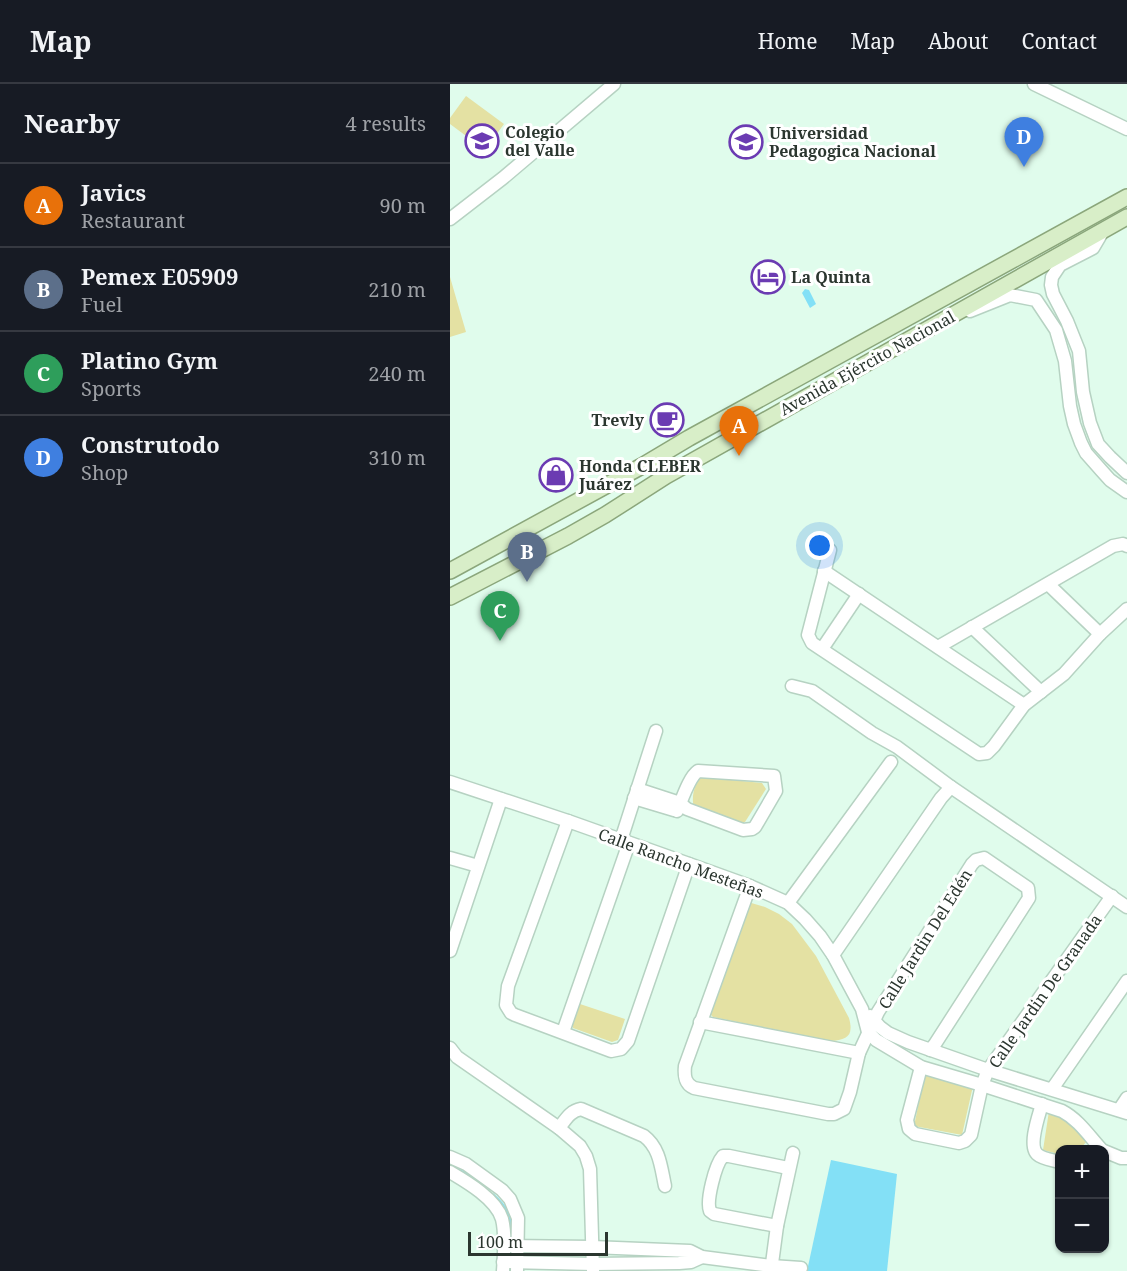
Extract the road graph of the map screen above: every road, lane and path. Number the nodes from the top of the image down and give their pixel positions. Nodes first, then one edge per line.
1 (614, 84) edge
2 (1034, 84) edge
3 (1127, 129) edge
4 (1127, 197) edge
5 (1127, 218) edge
6 (450, 219) edge
7 (1104, 230) junction
8 (1053, 294) junction
9 (1039, 304) junction
10 (954, 314) junction
11 (742, 410) junction
12 (689, 438) junction
13 (1098, 444) junction
14 (712, 451) junction
15 (1086, 453) junction
16 (1127, 473) edge
17 (666, 476) junction
18 (1127, 492) edge
19 (1127, 546) edge
20 (830, 550) dead end
21 (450, 571) edge
22 (824, 571) junction
23 (1048, 584) junction
24 (859, 594) junction
25 (450, 597) edge
26 (1127, 609) edge
27 (972, 627) junction
28 (1100, 634) junction
29 (938, 647) junction
30 (822, 649) junction
31 (792, 686) dead end
32 (1041, 692) junction
33 (1024, 705) junction
34 (656, 731) dead end
35 (891, 762) dead end
36 (450, 782) edge
37 (951, 787) junction
38 (635, 794) junction
39 (501, 799) junction
40 (682, 808) junction
41 (568, 821) junction
42 (625, 842) junction
43 (450, 858) edge
44 (689, 864) junction
45 (478, 866) junction
46 (750, 886) junction
47 (1112, 896) junction
48 (788, 903) junction
49 (1127, 907) edge
50 (452, 936) edge
51 (450, 951) edge
52 (833, 955) junction
53 (1127, 981) edge
54 (862, 1009) junction
55 (874, 1020) junction
56 (700, 1022) junction
57 (563, 1032) junction
58 (868, 1032) junction
59 (930, 1050) junction
60 (859, 1053) junction
61 (452, 1055) edge
62 (921, 1067) junction
63 (988, 1070) junction
64 (982, 1085) junction
65 (1052, 1089) junction
66 (1127, 1098) edge
67 (1042, 1104) junction
68 (1123, 1112) edge
69 (559, 1128) junction
70 (1095, 1145) edge
71 (793, 1153) dead end
72 (1109, 1153) edge
73 (450, 1156) edge
74 (1127, 1158) edge
75 (1055, 1161) edge
76 (789, 1168) junction
77 (450, 1172) edge
78 (665, 1186) dead end
79 (777, 1226) junction
80 (503, 1246) junction
81 (517, 1246) junction
82 (592, 1247) junction
83 (702, 1257) junction
84 (503, 1266) edge
85 (517, 1266) edge
86 (593, 1267) edge
87 (801, 1268) dead end
88 (771, 1269) edge

1 - 6 street
2 - 3 street
4 - 11 main road, Avenida Ejército Nacional
5 - 7 main road, Avenida Ejército Nacional
7 - 8 street
7 - 10 main road, Avenida Ejército Nacional
8 - 9 street
8 - 13 street
9 - 10 street
9 - 15 street
10 - 14 main road, Avenida Ejército Nacional
11 - 12 main road, Avenida Ejército Nacional
11 - 14 main road
12 - 17 main road
12 - 21 main road, Avenida Ejército Nacional
13 - 15 street
13 - 16 street
14 - 17 main road, Avenida Ejército Nacional
15 - 18 street
17 - 25 main road, Avenida Ejército Nacional
19 - 23 street
20 - 22 street
22 - 24 street
22 - 30 street
23 - 27 street
23 - 28 street
24 - 29 street
24 - 30 street
26 - 28 street
27 - 29 street
27 - 32 street
28 - 32 street
29 - 33 street
30 - 33 street
31 - 37 street
32 - 33 street
34 - 38 street
35 - 48 street
36 - 39 street, Calle Rancho Mesteñas
37 - 47 street
37 - 52 street
38 - 40 street
38 - 42 street
39 - 41 street, Calle Rancho Mesteñas
39 - 45 street
40 - 40 street
41 - 42 street, Calle Rancho Mesteñas
41 - 57 street
42 - 44 street, Calle Rancho Mesteñas
42 - 57 street
43 - 45 street
44 - 46 street, Calle Rancho Mesteñas
44 - 57 street
45 - 50 street
46 - 48 street, Calle Rancho Mesteñas
46 - 56 street
47 - 49 street
47 - 63 street, Calle Jardin De Granada
48 - 52 street, Calle Rancho Mesteñas
50 - 51 street
52 - 54 street, Calle Rancho Mesteñas
53 - 65 street
54 - 55 street, Calle Rancho Mesteñas
54 - 58 street, Calle Rancho Mesteñas
55 - 58 street, Calle Jardin Del Edén
55 - 59 street, Calle Rancho Mesteñas
55 - 59 street, Calle Jardin Del Edén
56 - 60 street
56 - 60 street, Calle Jardin Del Edén
58 - 60 street, Calle Jardin Del Edén
58 - 62 street
59 - 63 street, Calle Rancho Mesteñas
61 - 69 street
62 - 64 street
62 - 64 street, Calle Jardin De Granada
63 - 64 street, Calle Jardin De Granada
63 - 65 street, Calle Rancho Mesteñas
64 - 67 street
65 - 68 street, Calle Rancho Mesteñas
66 - 68 street
67 - 70 street
67 - 75 street
69 - 78 street
69 - 82 street
71 - 76 street
72 - 74 street
73 - 81 street
76 - 79 street
76 - 79 street
77 - 80 street
79 - 88 street
80 - 81 street
80 - 84 street
81 - 82 street
81 - 85 street
82 - 83 street
82 - 86 street
83 - 86 street
83 - 88 street
84 - 85 street
85 - 86 street
87 - 88 street

